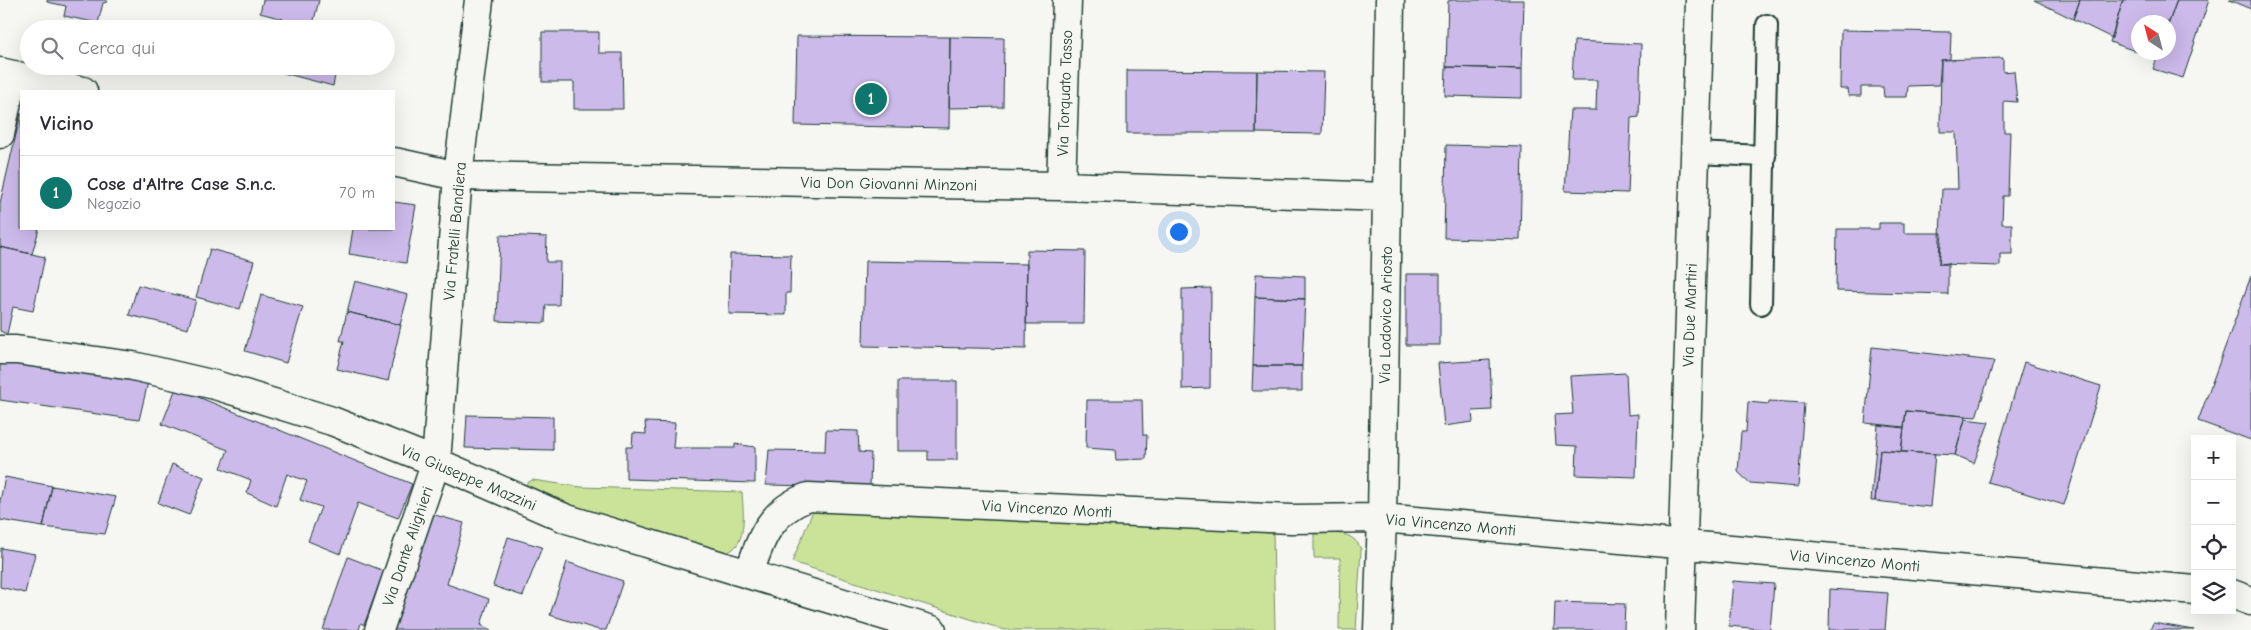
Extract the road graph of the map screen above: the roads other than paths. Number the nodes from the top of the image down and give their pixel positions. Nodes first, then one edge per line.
1 (478, 0) edge
2 (1067, 0) edge
3 (1390, 0) edge
4 (1700, 0) edge
5 (1768, 25) dead end
6 (7, 74) edge
7 (79, 90) edge
8 (0, 134) edge
9 (1694, 153) junction
10 (1765, 156) junction
11 (395, 162) edge
12 (458, 176) junction
13 (1061, 186) junction
14 (1386, 197) junction
15 (1762, 304) dead end
16 (0, 350) edge
17 (436, 462) junction
18 (1382, 518) junction
19 (1682, 544) junction
20 (748, 574) junction
21 (2191, 590) edge
22 (2236, 595) edge
23 (2251, 601) edge
24 (379, 630) edge
25 (932, 630) edge
26 (1378, 630) edge
27 (1680, 630) edge

1 - 12 street, Via Fratelli Bandiera
2 - 13 street, Via Torquato Tasso
3 - 14 street, Via Lodovico Ariosto
4 - 9 street, Via Due Martiri
5 - 10 lane
6 - 7 street
6 - 8 street
9 - 10 lane
9 - 19 street, Via Due Martiri
10 - 15 lane
11 - 12 street, Via Don Giovanni Minzoni
12 - 13 street, Via Don Giovanni Minzoni
12 - 17 street, Via Fratelli Bandiera
13 - 14 street, Via Don Giovanni Minzoni
14 - 18 street, Via Lodovico Ariosto
16 - 17 street, Via Giuseppe Mazzini
17 - 20 street, Via Giuseppe Mazzini
17 - 24 street, Via Dante Alighieri
18 - 19 street, Via Vincenzo Monti
18 - 20 street, Via Vincenzo Monti
18 - 26 street, Via Lodovico Ariosto
19 - 21 street, Via Vincenzo Monti
19 - 27 street, Via Due Martiri
20 - 25 street, Via Giuseppe Mazzini
22 - 23 street

